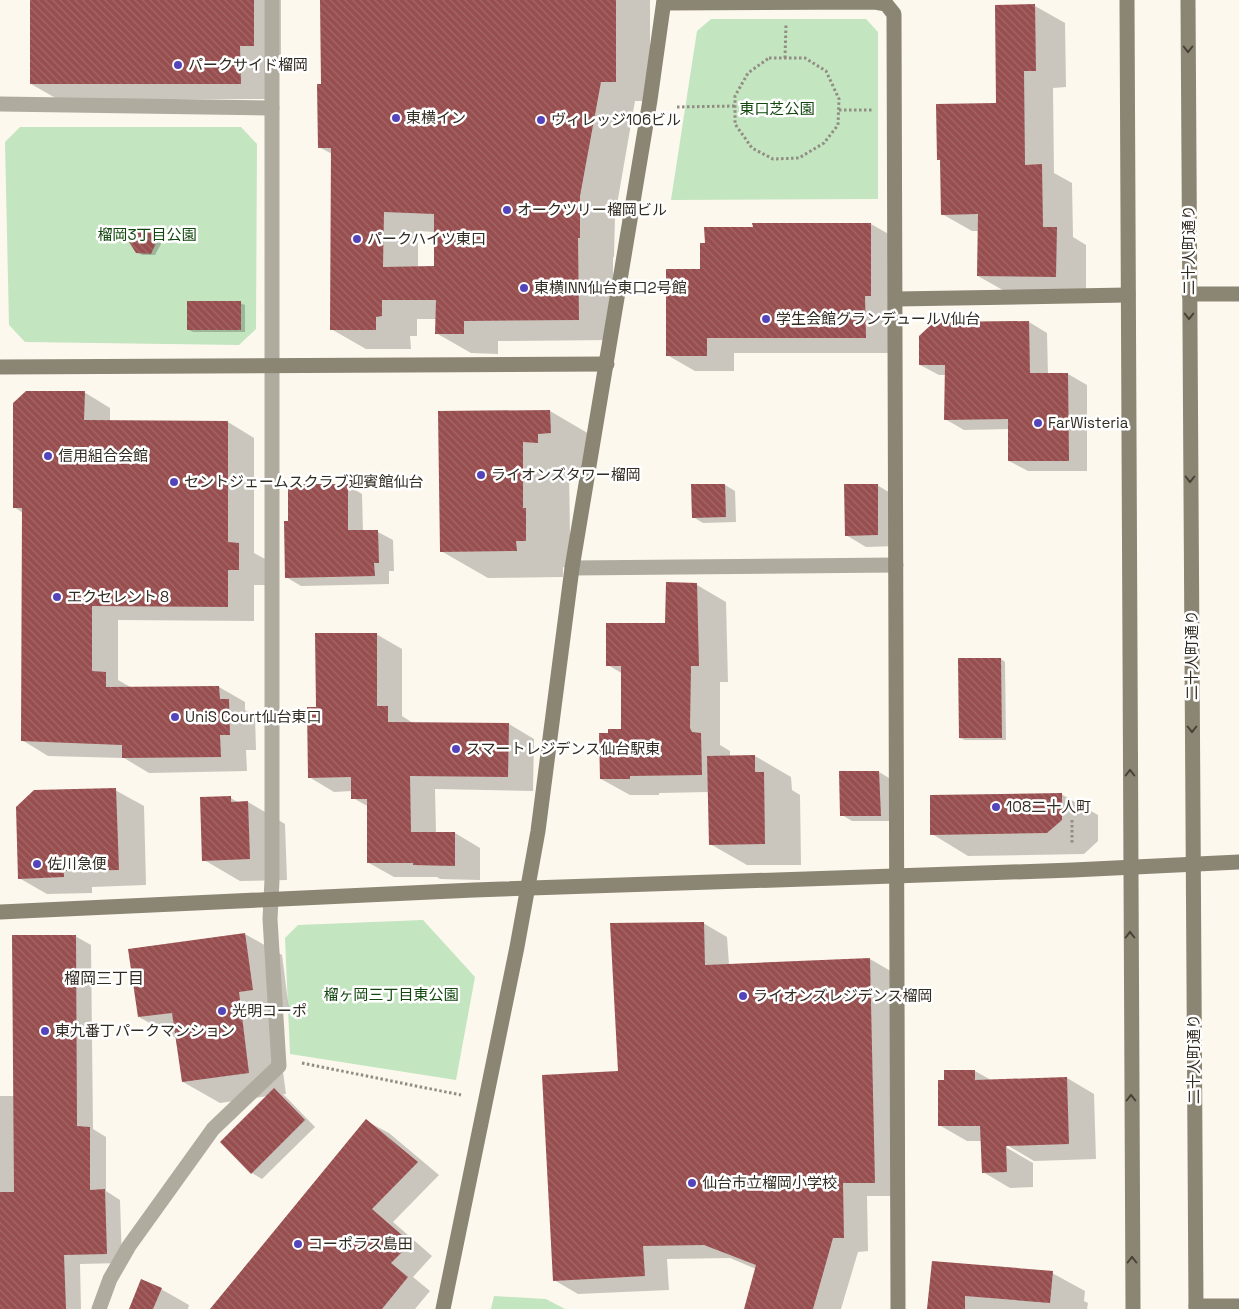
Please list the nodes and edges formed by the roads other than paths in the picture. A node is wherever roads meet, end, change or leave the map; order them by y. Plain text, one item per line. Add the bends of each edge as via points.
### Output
1 (272, 0) edge
2 (1127, 0) edge
3 (1188, 0) edge
4 (664, 1) edge
5 (0, 104) edge
6 (272, 108) junction
7 (1189, 294) junction
8 (1239, 294) edge
9 (1128, 295) junction
10 (896, 299) junction
11 (607, 364) junction
12 (271, 366) junction
13 (0, 367) edge
14 (896, 565) junction
15 (572, 568) junction
16 (1239, 862) edge
17 (1194, 864) junction
18 (1130, 867) junction
19 (897, 876) junction
20 (528, 888) junction
21 (270, 899) junction
22 (0, 912) edge
23 (1239, 1306) edge
24 (1196, 1308) edge
25 (99, 1309) edge
26 (443, 1309) edge
27 (898, 1309) edge
28 (1133, 1309) edge

1 - 6 street
2 - 9 street
3 -> 7 street, 二十人町通り
4 - 10 street via 875,2 886,4 894,14
4 - 11 street
5 - 6 street
6 - 12 street
7 - 8 street
7 -> 17 street, 二十人町通り
9 - 10 street
18 -> 9 street
10 - 14 street
11 - 12 street
11 - 15 street
12 - 13 street
12 - 21 street
14 - 15 street
14 - 19 street
15 - 20 street
16 - 17 street
17 - 18 street
17 - 24 street, 二十人町通り
18 - 19 street
28 -> 18 street
19 - 20 street
19 - 27 street
20 - 21 street
20 - 26 street
21 - 22 street
21 - 25 street via 279,1066 213,1129 129,1246 110,1280
23 - 24 street

